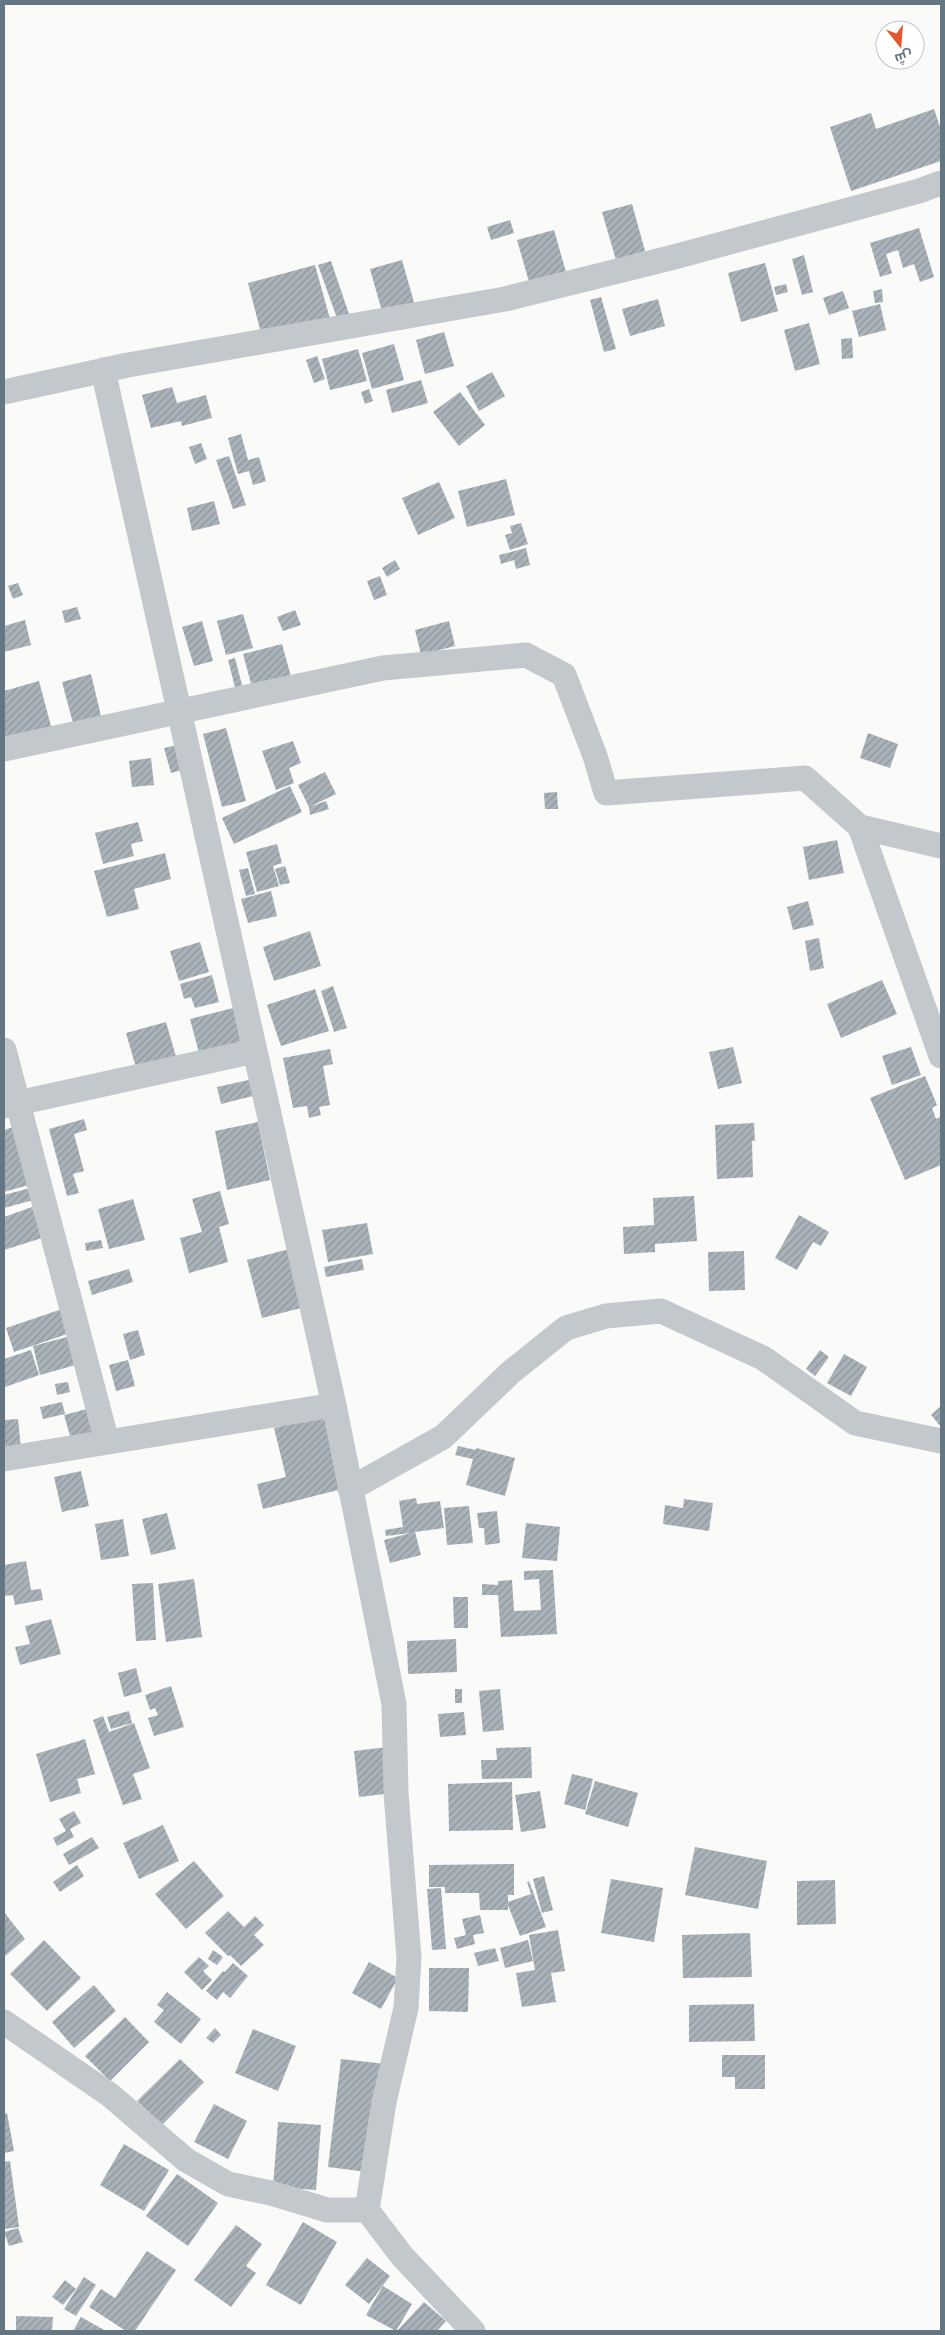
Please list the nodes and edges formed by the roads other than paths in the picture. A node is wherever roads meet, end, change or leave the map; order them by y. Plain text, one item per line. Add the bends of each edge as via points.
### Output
1 (941, 183) edge
2 (103, 370) junction
3 (4, 392) edge
4 (179, 712) junction
5 (4, 749) edge
6 (860, 827) junction
7 (941, 846) edge
8 (4, 1050) edge
9 (255, 1051) junction
10 (941, 1056) edge
11 (11, 1104) edge
12 (334, 1405) junction
13 (941, 1441) edge
14 (107, 1442) junction
15 (4, 1458) edge
16 (350, 1488) junction
17 (4, 2022) edge
18 (367, 2210) junction
19 (473, 2331) edge

1 - 2 street via 674,257 505,299
2 - 3 street
2 - 4 street
4 - 5 street
4 - 6 street via 383,668 526,655 564,675 606,793 805,778
4 - 9 street
6 - 7 street
6 - 10 street
8 - 11 street
9 - 11 street
9 - 12 street
11 - 14 street
12 - 14 street
12 - 16 street
13 - 16 street via 855,1423 763,1358 661,1311 643,1312 606,1316 566,1328 511,1372 443,1437
14 - 15 street
16 - 18 street via 394,1704 396,1794 409,1958 406,2008 384,2102
17 - 18 street via 110,2096 186,2160 228,2184 327,2210
18 - 19 street via 402,2256

